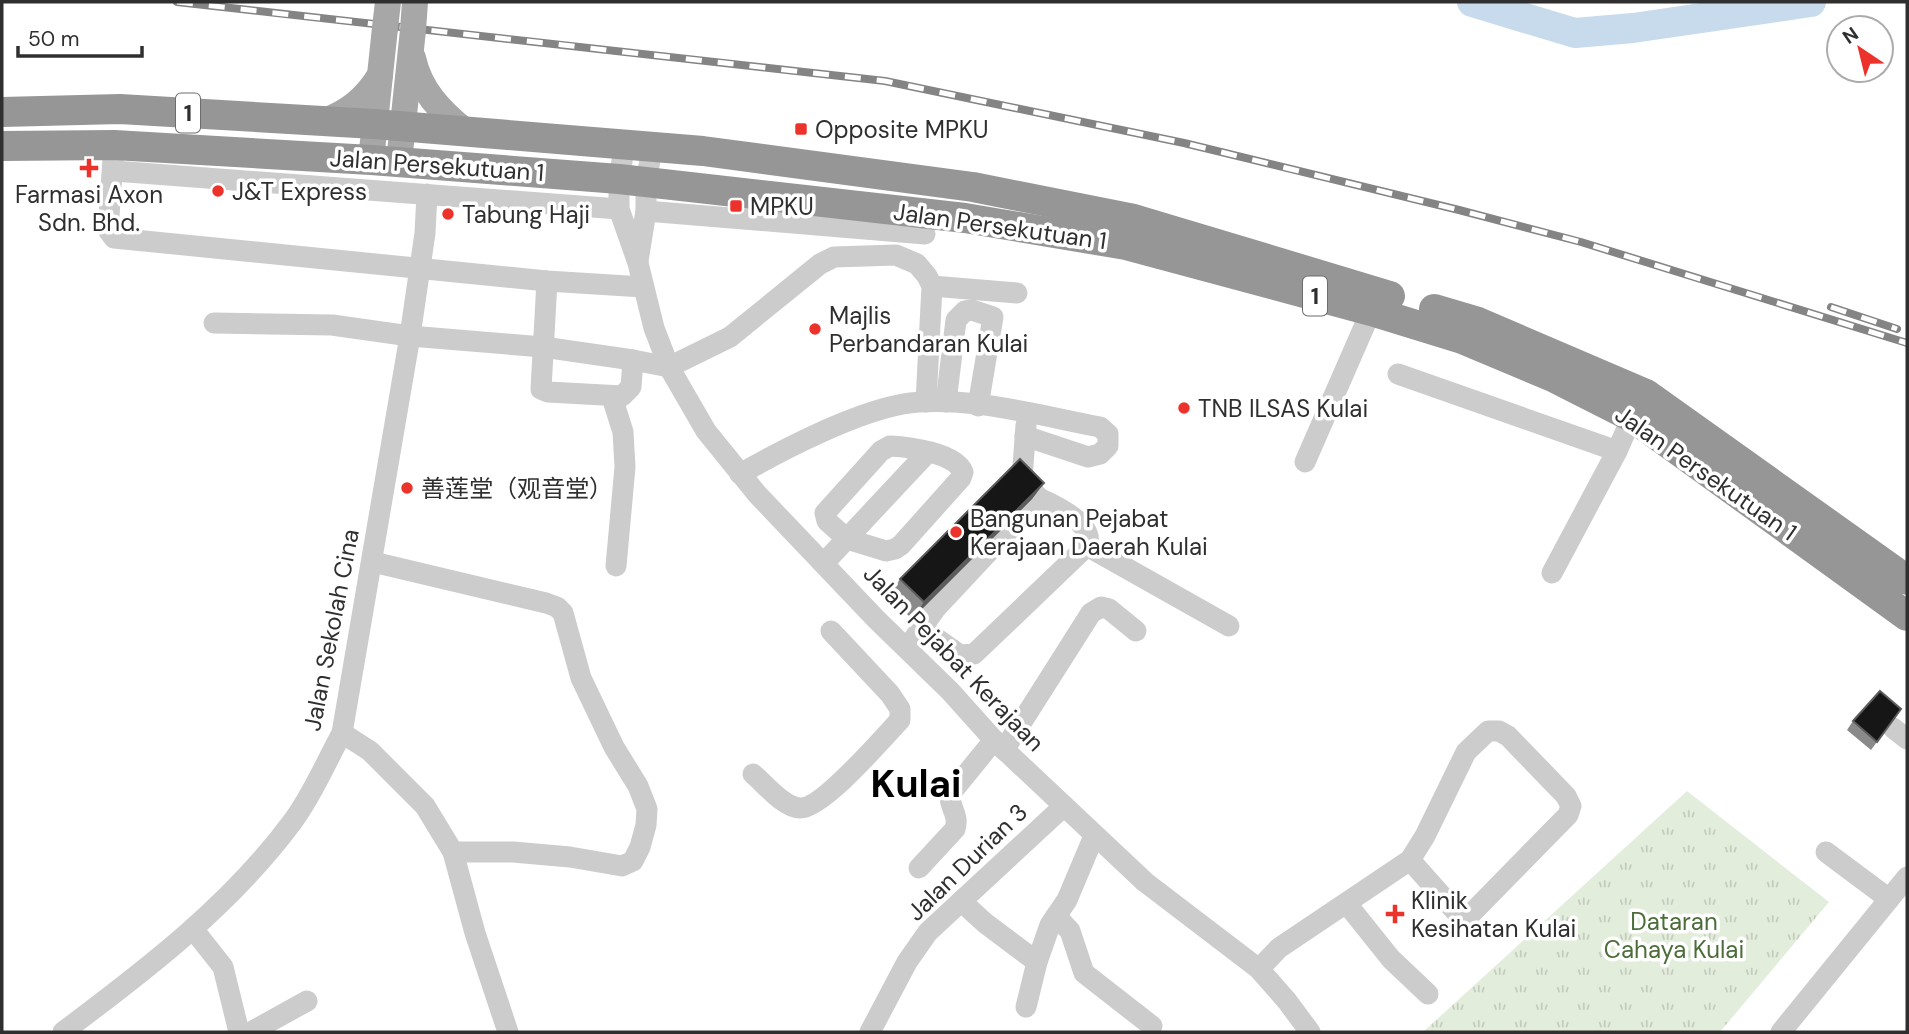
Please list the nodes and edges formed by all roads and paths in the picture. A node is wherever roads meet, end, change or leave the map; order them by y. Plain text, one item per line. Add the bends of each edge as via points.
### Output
1 (388, 2) edge
2 (415, 2) edge
3 (412, 40) junction
4 (380, 75) junction
5 (2, 112) edge
6 (324, 121) junction
7 (388, 125) junction
8 (466, 131) junction
9 (639, 144) junction
10 (2, 146) edge
11 (114, 158) junction
12 (385, 161) junction
13 (637, 190) junction
14 (427, 194) junction
15 (619, 209) junction
16 (835, 227) junction
17 (925, 234) dead end
18 (834, 257) junction
19 (638, 263) junction
20 (421, 266) junction
21 (547, 281) junction
22 (932, 286) junction
23 (643, 287) junction
24 (1017, 293) dead end
25 (1371, 311) junction
26 (214, 323) dead end
27 (410, 336) junction
28 (543, 347) junction
29 (633, 360) junction
30 (669, 367) junction
31 (1398, 374) dead end
32 (612, 397) junction
33 (936, 402) junction
34 (978, 406) junction
35 (1027, 414) junction
36 (1632, 417) junction
37 (1026, 436) junction
38 (1617, 451) junction
39 (928, 452) junction
40 (1305, 462) dead end
41 (740, 474) junction
42 (1039, 498) junction
43 (847, 539) junction
44 (1087, 546) junction
45 (373, 562) junction
46 (824, 562) junction
47 (616, 566) dead end
48 (1552, 573) dead end
49 (1905, 576) edge
50 (1907, 616) edge
51 (1228, 625) dead end
52 (922, 628) junction
53 (831, 631) dead end
54 (1136, 631) dead end
55 (907, 648) junction
56 (342, 733) junction
57 (999, 745) junction
58 (753, 774) dead end
59 (1064, 806) junction
60 (1094, 836) junction
61 (453, 852) junction
62 (1826, 852) dead end
63 (1410, 860) junction
64 (919, 868) dead end
65 (1907, 877) edge
66 (1889, 899) junction
67 (961, 901) junction
68 (1347, 904) junction
69 (1056, 916) junction
70 (193, 929) junction
71 (1037, 962) junction
72 (1259, 969) junction
73 (1428, 994) dead end
74 (307, 1001) dead end
75 (1026, 1007) dead end
76 (1152, 1026) dead end
77 (63, 1032) edge
78 (239, 1032) edge
79 (251, 1032) edge
80 (508, 1032) edge
81 (870, 1032) edge
82 (1310, 1032) edge
83 (1781, 1032) edge

1 - 4 main road, bridge
2 - 3 main road, bridge
3 - 7 main road
3 - 8 main road via 420,81 446,115
4 - 6 main road via 351,109
4 - 7 main road
5 - 6 highway, Jalan Persekutuan 1 / 1 via 120,108
6 - 7 highway, Jalan Persekutuan 1 / 1
7 - 8 highway, Jalan Persekutuan 1 / 1
7 - 12 main road
8 - 9 highway, Jalan Persekutuan 1 / 1
9 - 13 street
9 - 49 highway, Jalan Persekutuan 1 / 1 via 973,187 1134,219 1478,322 1646,394
10 - 11 highway, Jalan Persekutuan 1 / 1
11 - 12 highway, Jalan Persekutuan 1 / 1
11 - 14 street
11 - 20 street via 108,230 114,238
12 - 13 highway, Jalan Persekutuan 1 / 1
13 - 15 street, Jalan Pejabat Kerajaan
13 - 16 street
13 - 19 street, Jalan Pejabat Kerajaan
13 - 25 highway, Jalan Persekutuan 1 / 1 via 965,218 1126,245
14 - 15 street
14 - 20 street, Jalan Sekolah Cina
15 - 19 street, Jalan Pejabat Kerajaan
16 - 17 street
16 - 18 street
18 - 22 street via 896,255 917,264
18 - 30 street via 730,337
19 - 23 street, Jalan Pejabat Kerajaan
20 - 21 street
20 - 27 street, Jalan Sekolah Cina
21 - 23 street
21 - 28 street
22 - 24 street
22 - 33 street
23 - 30 street, Jalan Pejabat Kerajaan
25 - 36 highway, Jalan Persekutuan 1 / 1 via 1462,339
25 - 40 street
26 - 27 street via 332,325
27 - 28 street
27 - 45 street, Jalan Sekolah Cina
28 - 29 street
28 - 32 street via 541,388
29 - 30 street
29 - 32 street via 631,387 622,396
30 - 41 street, Jalan Pejabat Kerajaan via 706,431
31 - 38 street
32 - 47 street via 625,467
33 - 34 street
33 - 34 street via 956,320 972,310 993,317
33 - 41 street via 902,405 838,426
34 - 35 street
35 - 37 street
35 - 37 street via 1100,427 1108,434 1108,446 1088,457
36 - 38 street
36 - 50 highway, Jalan Persekutuan 1 / 1
37 - 42 street via 1022,478
38 - 48 street
39 - 43 street
39 - 43 street via 890,446 881,451 825,513 827,521
39 - 43 street via 953,459 963,472 901,545 886,551
41 - 46 street, Jalan Pejabat Kerajaan
42 - 44 street via 1067,512 1088,533
42 - 52 street
43 - 46 street
44 - 51 street
44 - 52 street via 974,654 960,655
45 - 56 street, Jalan Sekolah Cina
45 - 61 street via 557,607 565,618 581,678 647,810 640,847 633,861 622,866 513,852
46 - 55 street, Jalan Pejabat Kerajaan
52 - 55 street
53 - 58 street via 890,694 900,709 900,720 814,804 801,808 788,804
54 - 57 street via 1109,609 1101,607 1091,613
55 - 57 street, Jalan Pejabat Kerajaan
56 - 61 street via 370,751 425,806
56 - 70 street, Jalan Sekolah Cina via 295,820 255,868
57 - 59 street, Jalan Pejabat Kerajaan
57 - 64 street via 951,793 955,829
59 - 60 street, Jalan Pejabat Kerajaan
59 - 67 street, Jalan Durian 3
60 - 69 street
60 - 72 street, Jalan Pejabat Kerajaan via 1145,882
61 - 80 street
62 - 66 street
63 - 63 street via 1457,913 1467,918 1568,815 1571,806 1508,736 1488,732 1466,752
63 - 68 street
65 - 66 street
66 - 83 street
67 - 71 street
67 - 81 street, Jalan Durian 3 via 928,932
68 - 72 street via 1279,948
68 - 73 street via 1391,959
69 - 71 street
69 - 76 street via 1070,931 1084,973
70 - 77 street, Jalan Sekolah Cina
70 - 78 street via 223,967
71 - 75 street
72 - 82 street, Jalan Pejabat Kerajaan
74 - 79 street

